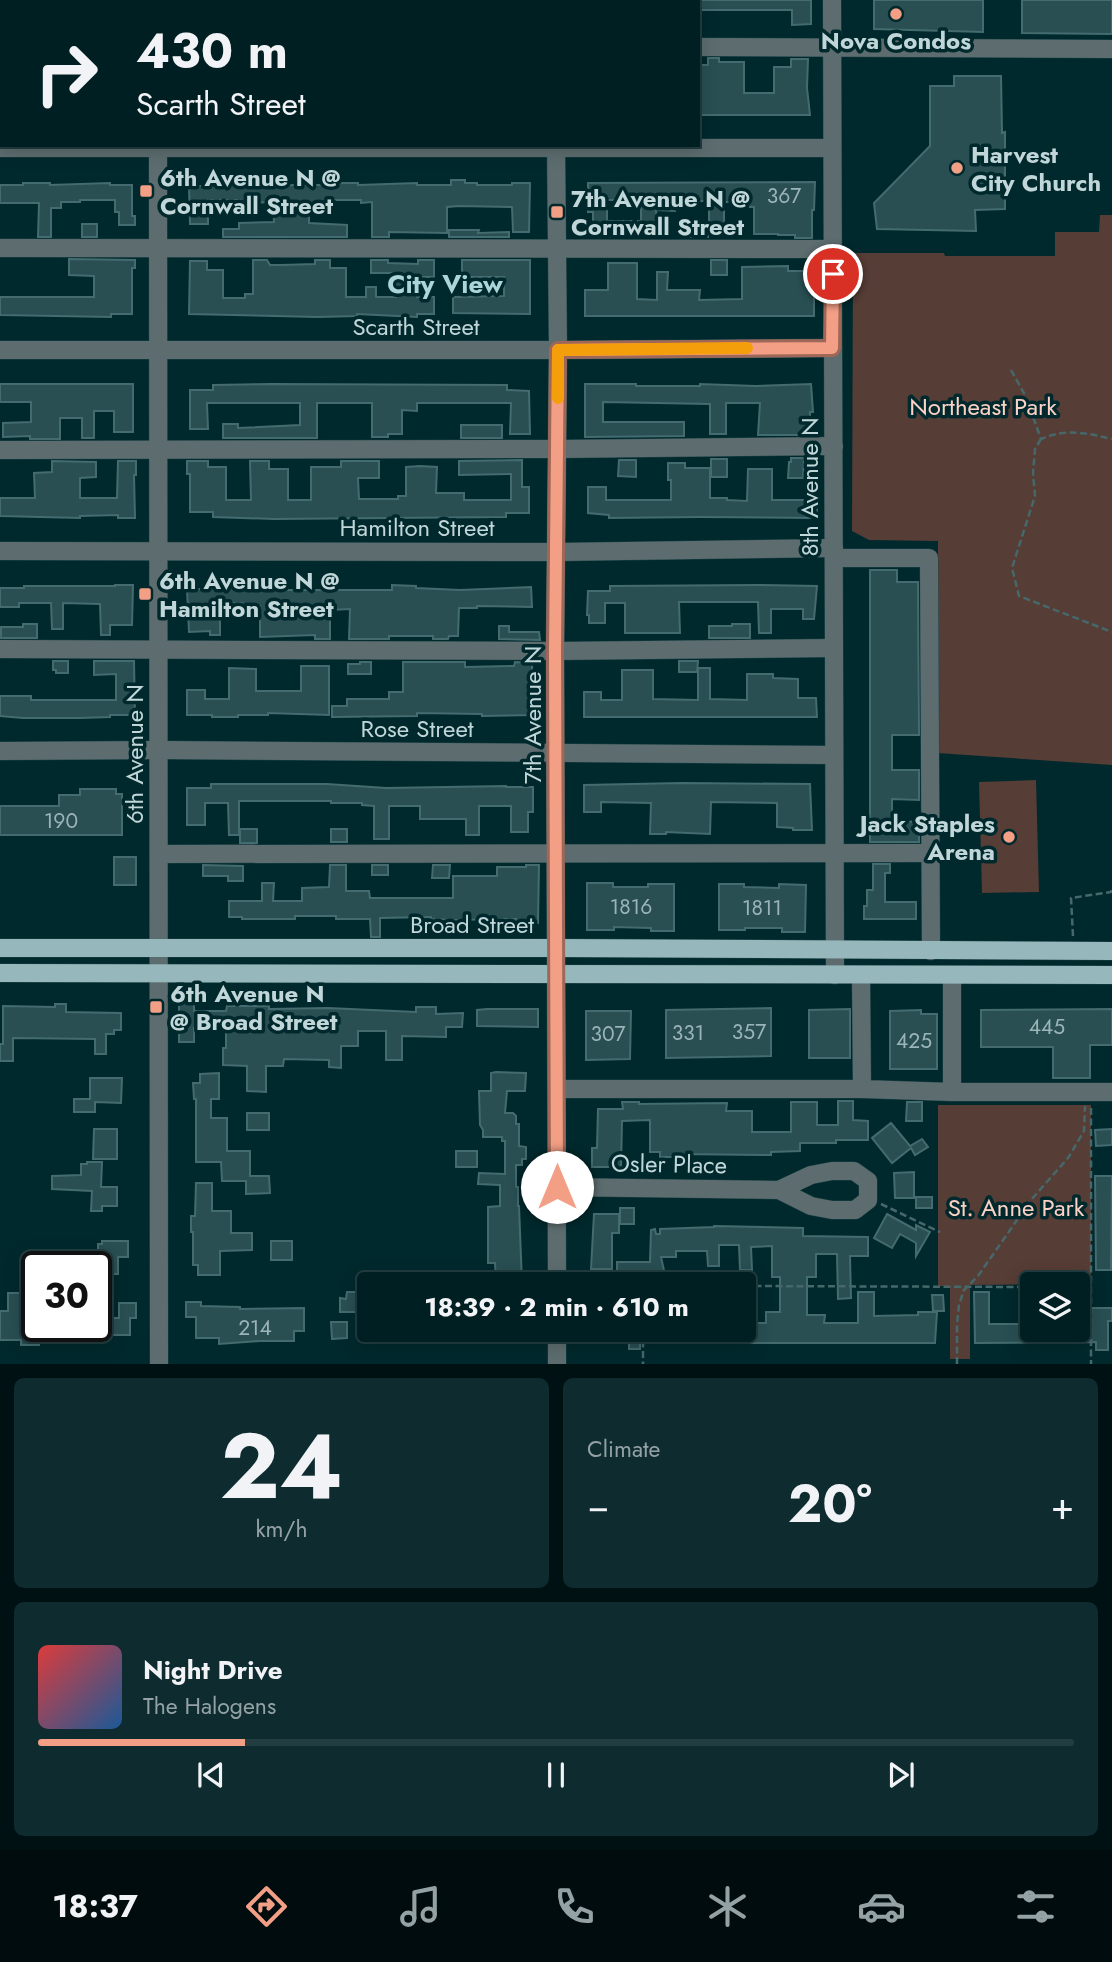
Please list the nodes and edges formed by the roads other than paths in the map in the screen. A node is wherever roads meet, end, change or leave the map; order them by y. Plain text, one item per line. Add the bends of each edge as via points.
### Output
1 (832, 0) edge
2 (700, 47) edge
3 (832, 47) junction
4 (1112, 49) edge
5 (159, 147) edge
6 (556, 147) edge
7 (694, 147) edge
8 (0, 148) edge
9 (832, 148) junction
10 (159, 247) junction
11 (0, 248) edge
12 (557, 248) junction
13 (833, 249) junction
14 (832, 348) junction
15 (0, 350) edge
16 (558, 350) junction
17 (159, 351) junction
18 (834, 446) junction
19 (558, 449) junction
20 (0, 450) edge
21 (159, 451) junction
22 (0, 551) edge
23 (159, 552) junction
24 (557, 552) junction
25 (834, 553) junction
26 (159, 648) junction
27 (834, 648) junction
28 (0, 649) edge
29 (555, 651) junction
30 (159, 750) junction
31 (0, 751) edge
32 (556, 753) junction
33 (834, 755) junction
34 (557, 853) junction
35 (834, 853) junction
36 (931, 853) junction
37 (159, 854) junction
38 (0, 948) edge
39 (159, 948) junction
40 (557, 948) junction
41 (835, 950) junction
42 (931, 951) junction
43 (1112, 951) edge
44 (0, 973) edge
45 (159, 974) junction
46 (557, 974) junction
47 (835, 975) junction
48 (861, 975) junction
49 (952, 975) junction
50 (1112, 975) edge
51 (557, 1089) junction
52 (862, 1089) junction
53 (951, 1092) junction
54 (1112, 1092) edge
55 (557, 1187) junction
56 (779, 1190) junction
57 (557, 1272) edge
58 (557, 1342) edge
59 (159, 1363) edge
60 (557, 1363) edge

1 - 3 street, 8th Avenue N
2 - 3 street
3 - 4 street
3 - 9 street, 8th Avenue N
5 - 8 street
5 - 10 street, 6th Avenue N
6 - 12 street, 7th Avenue N
7 - 9 street
9 - 13 street, 8th Avenue N
10 - 11 street
10 - 12 street
10 - 17 street, 6th Avenue N
12 - 13 street
12 - 16 street, 7th Avenue N
13 - 14 street, 8th Avenue N
14 - 16 street, Scarth Street
14 - 18 street, 8th Avenue N
15 - 17 street, Scarth Street
16 - 17 street, Scarth Street
16 - 19 street, 7th Avenue N
17 - 21 street, 6th Avenue N
18 - 19 street
18 - 25 street, 8th Avenue N
19 - 21 street
19 - 24 street, 7th Avenue N
20 - 21 street
21 - 23 street, 6th Avenue N
22 - 23 street, Hamilton Street
23 - 24 street, Hamilton Street
23 - 26 street, 6th Avenue N
24 - 25 street, Hamilton Street
24 - 29 street, 7th Avenue N
25 - 27 street, 8th Avenue N
25 - 36 street, Hamilton Street via 929,558
26 - 28 street
26 - 29 street
26 - 30 street, 6th Avenue N
27 - 29 street
27 - 33 street, 8th Avenue N
29 - 32 street, 7th Avenue N
30 - 31 street, Rose Street
30 - 32 street, Rose Street
30 - 37 street, 6th Avenue N
32 - 33 street, Rose Street
32 - 34 street, 7th Avenue N
33 - 35 street, 8th Avenue N
34 - 35 street
34 - 37 street
34 - 40 street, 7th Avenue N
35 - 36 street
35 - 41 street, 8th Avenue N
36 - 42 street
37 - 39 street, 6th Avenue N
38 - 39 main road, Broad Street
39 - 40 main road, Broad Street
39 - 45 street, 6th Avenue N
40 - 41 main road, Broad Street
40 - 46 street, 7th Avenue N
41 - 42 main road, Broad Street
41 - 47 street, 8th Avenue N
42 - 43 main road, Broad Street
44 - 45 main road, Broad Street
45 - 46 main road, Broad Street
45 - 59 street, 6th Avenue N
46 - 47 main road, Broad Street
46 - 51 street, 7th Avenue N
47 - 48 main road, Broad Street
48 - 49 main road, Broad Street
48 - 52 street
49 - 50 main road, Broad Street
49 - 53 street
51 - 52 street
51 - 55 street, 7th Avenue N
52 - 53 street
53 - 54 street
55 - 56 street, Osler Place
55 - 57 street, 7th Avenue N
56 - 56 street, Osler Place via 811,1206 832,1210 855,1210 869,1200 868,1181 854,1171 810,1175
58 - 60 street

